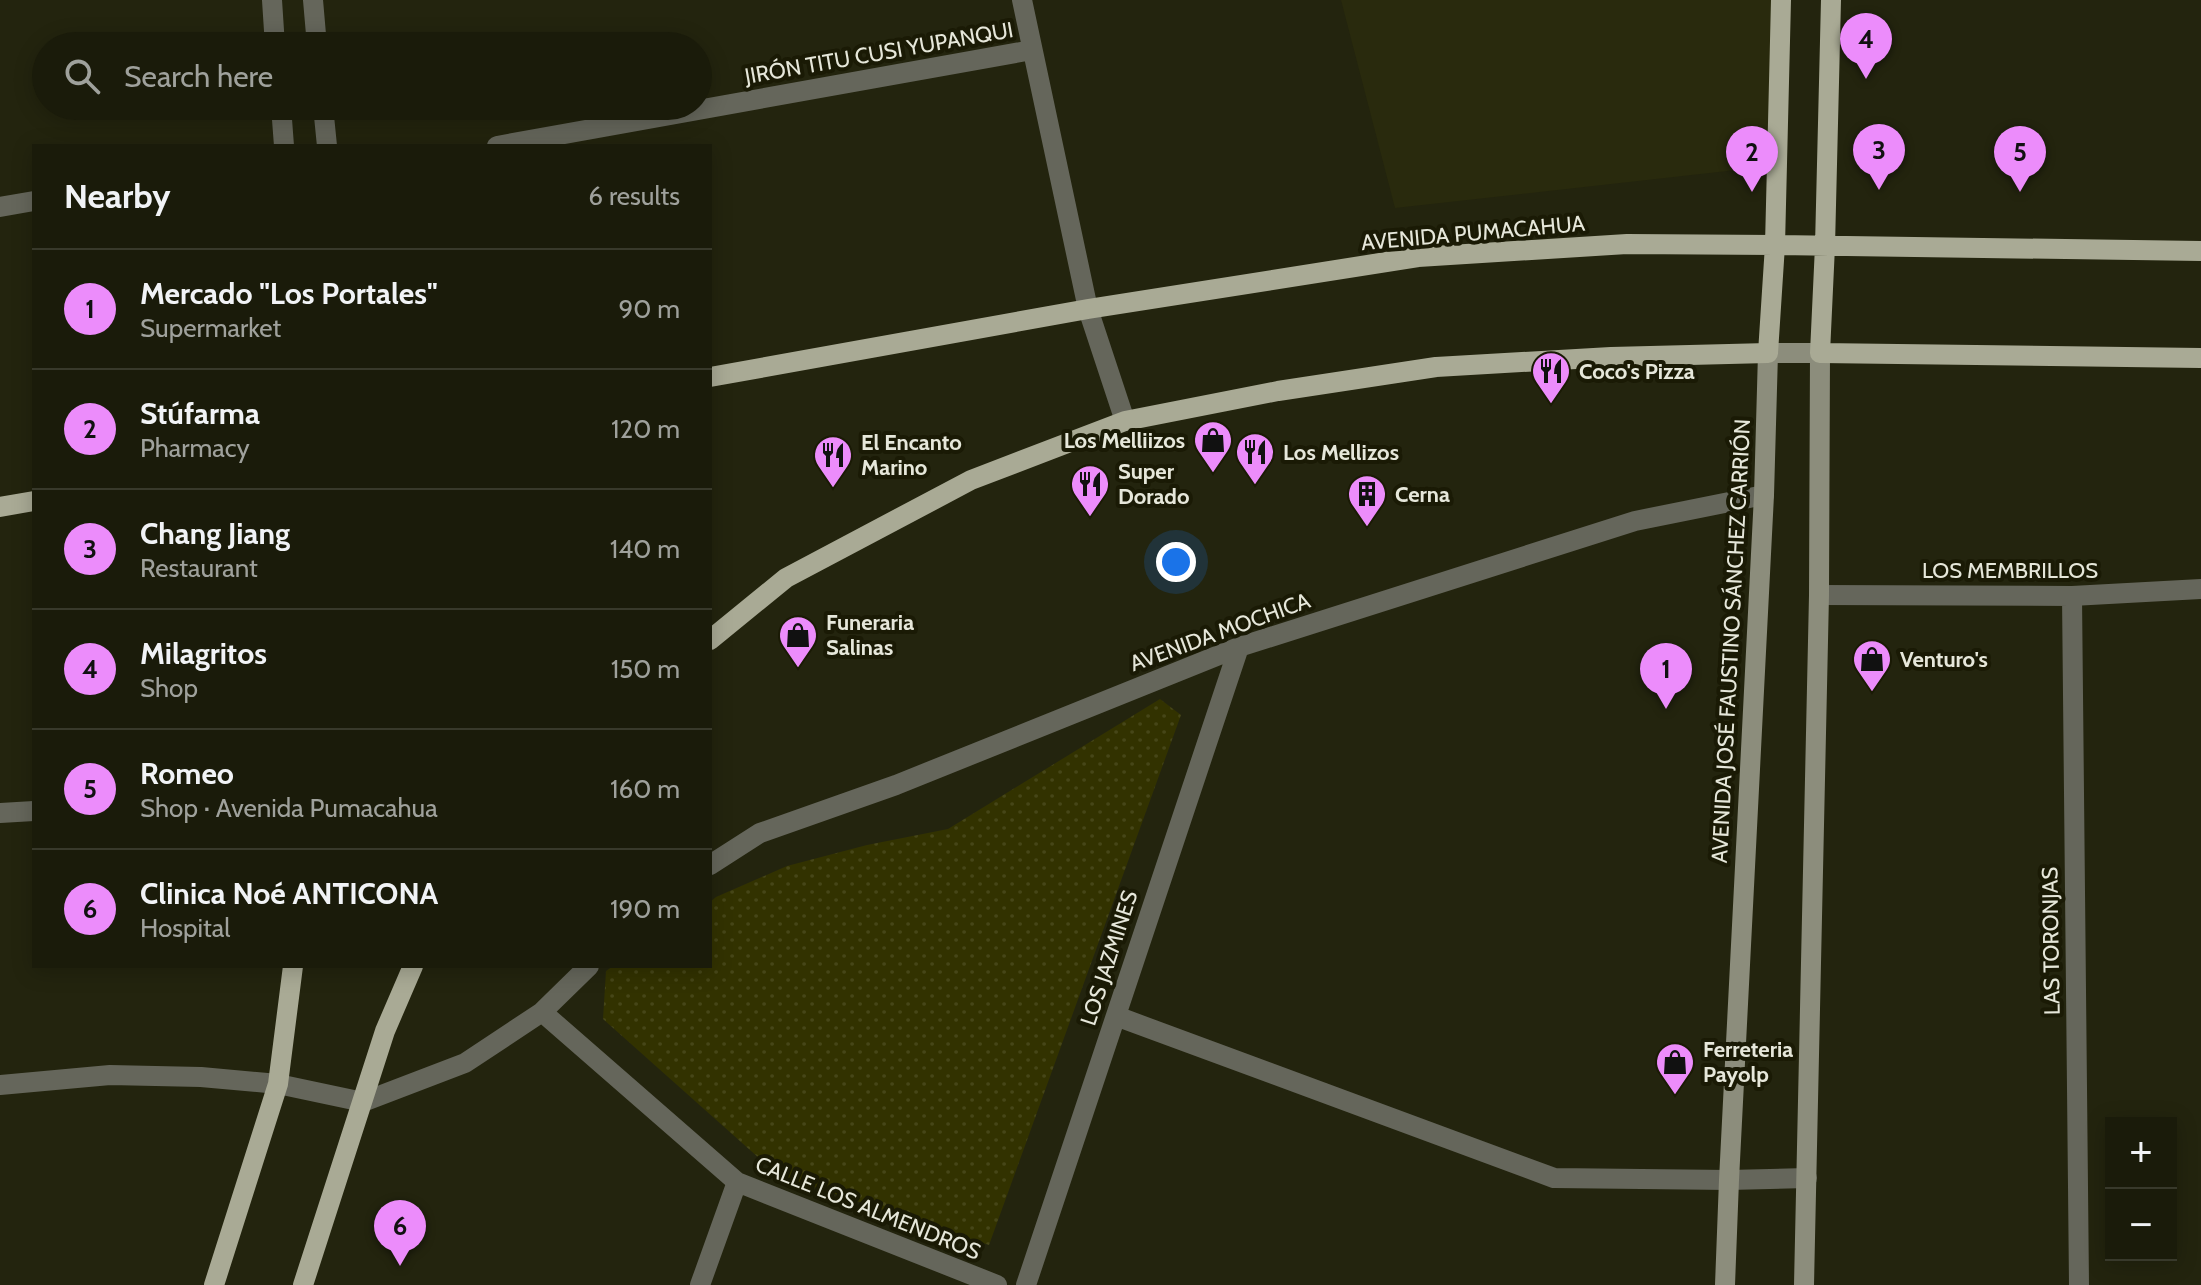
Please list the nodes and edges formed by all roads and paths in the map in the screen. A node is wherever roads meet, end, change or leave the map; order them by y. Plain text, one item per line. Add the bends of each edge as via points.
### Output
1 (272, 0) edge
2 (313, 0) edge
3 (1022, 0) edge
4 (1781, 0) edge
5 (1831, 0) edge
6 (274, 32) edge
7 (316, 32) edge
8 (1032, 50) junction
9 (712, 107) edge
10 (282, 120) edge
11 (324, 120) edge
12 (642, 120) edge
13 (284, 144) edge
14 (327, 144) edge
15 (508, 144) edge
16 (32, 201) edge
17 (0, 207) edge
18 (1775, 245) junction
19 (1825, 246) junction
20 (2201, 251) edge
21 (1088, 309) junction
22 (1768, 353) junction
23 (1820, 353) junction
24 (2201, 358) edge
25 (712, 377) edge
26 (1125, 421) junction
27 (1764, 495) junction
28 (32, 501) edge
29 (0, 507) edge
30 (2201, 589) edge
31 (1819, 595) junction
32 (2072, 596) junction
33 (712, 638) edge
34 (1239, 647) junction
35 (32, 811) edge
36 (0, 813) edge
37 (712, 864) edge
38 (293, 968) edge
39 (412, 968) edge
40 (587, 968) edge
41 (542, 1012) junction
42 (1116, 1016) junction
43 (278, 1084) junction
44 (0, 1085) edge
45 (363, 1102) junction
46 (1807, 1178) junction
47 (1729, 1180) junction
48 (737, 1182) junction
49 (214, 1285) edge
50 (303, 1285) edge
51 (700, 1285) edge
52 (997, 1285) edge
53 (1026, 1285) edge
54 (1725, 1285) edge
55 (1804, 1285) edge
56 (2079, 1285) edge

1 - 6 street
2 - 7 street
3 - 8 street
4 - 18 main road, AVENIDA JOSÉ FAUSTINO SÁNCHEZ CARRIÓN
5 - 19 main road
8 - 9 street, JIRÓN TITU CUSI YUPANQUI
8 - 21 street
10 - 13 street
11 - 14 street
12 - 15 street, JIRÓN TITU CUSI YUPANQUI
16 - 17 street
18 - 19 main road, AVENIDA PUMACAHUA
18 - 21 main road, AVENIDA PUMACAHUA via 1627,244 1418,257
18 - 22 main road, AVENIDA JOSÉ FAUSTINO SÁNCHEZ CARRIÓN
19 - 20 main road, AVENIDA PUMACAHUA
19 - 23 main road
21 - 25 main road, AVENIDA PUMACAHUA
21 - 26 street
22 - 23 main road
22 - 26 main road via 1436,367
22 - 27 main road, AVENIDA JOSÉ FAUSTINO SÁNCHEZ CARRIÓN
23 - 24 main road
23 - 31 main road
26 - 33 main road via 971,480 786,578
27 - 34 street, AVENIDA MOCHICA via 1635,521
27 - 47 main road, AVENIDA JOSÉ FAUSTINO SÁNCHEZ CARRIÓN
28 - 29 main road
30 - 32 street, LOS MEMBRILLOS
31 - 32 street, LOS MEMBRILLOS
31 - 46 main road
32 - 56 street, LAS TORONJAS
34 - 37 street, AVENIDA MOCHICA via 896,785 760,833
34 - 42 street, LOS JAZMINES
35 - 36 street
38 - 43 main road
39 - 45 main road
40 - 41 street
41 - 45 street via 465,1063
41 - 48 street, CALLE LOS ALMENDROS
42 - 47 street via 1554,1178
42 - 53 street, LOS JAZMINES
43 - 44 street via 110,1075
43 - 45 street
43 - 49 main road
45 - 50 main road
46 - 47 street
46 - 55 main road
47 - 54 main road, AVENIDA JOSÉ FAUSTINO SÁNCHEZ CARRIÓN
48 - 51 street
48 - 52 street, CALLE LOS ALMENDROS

